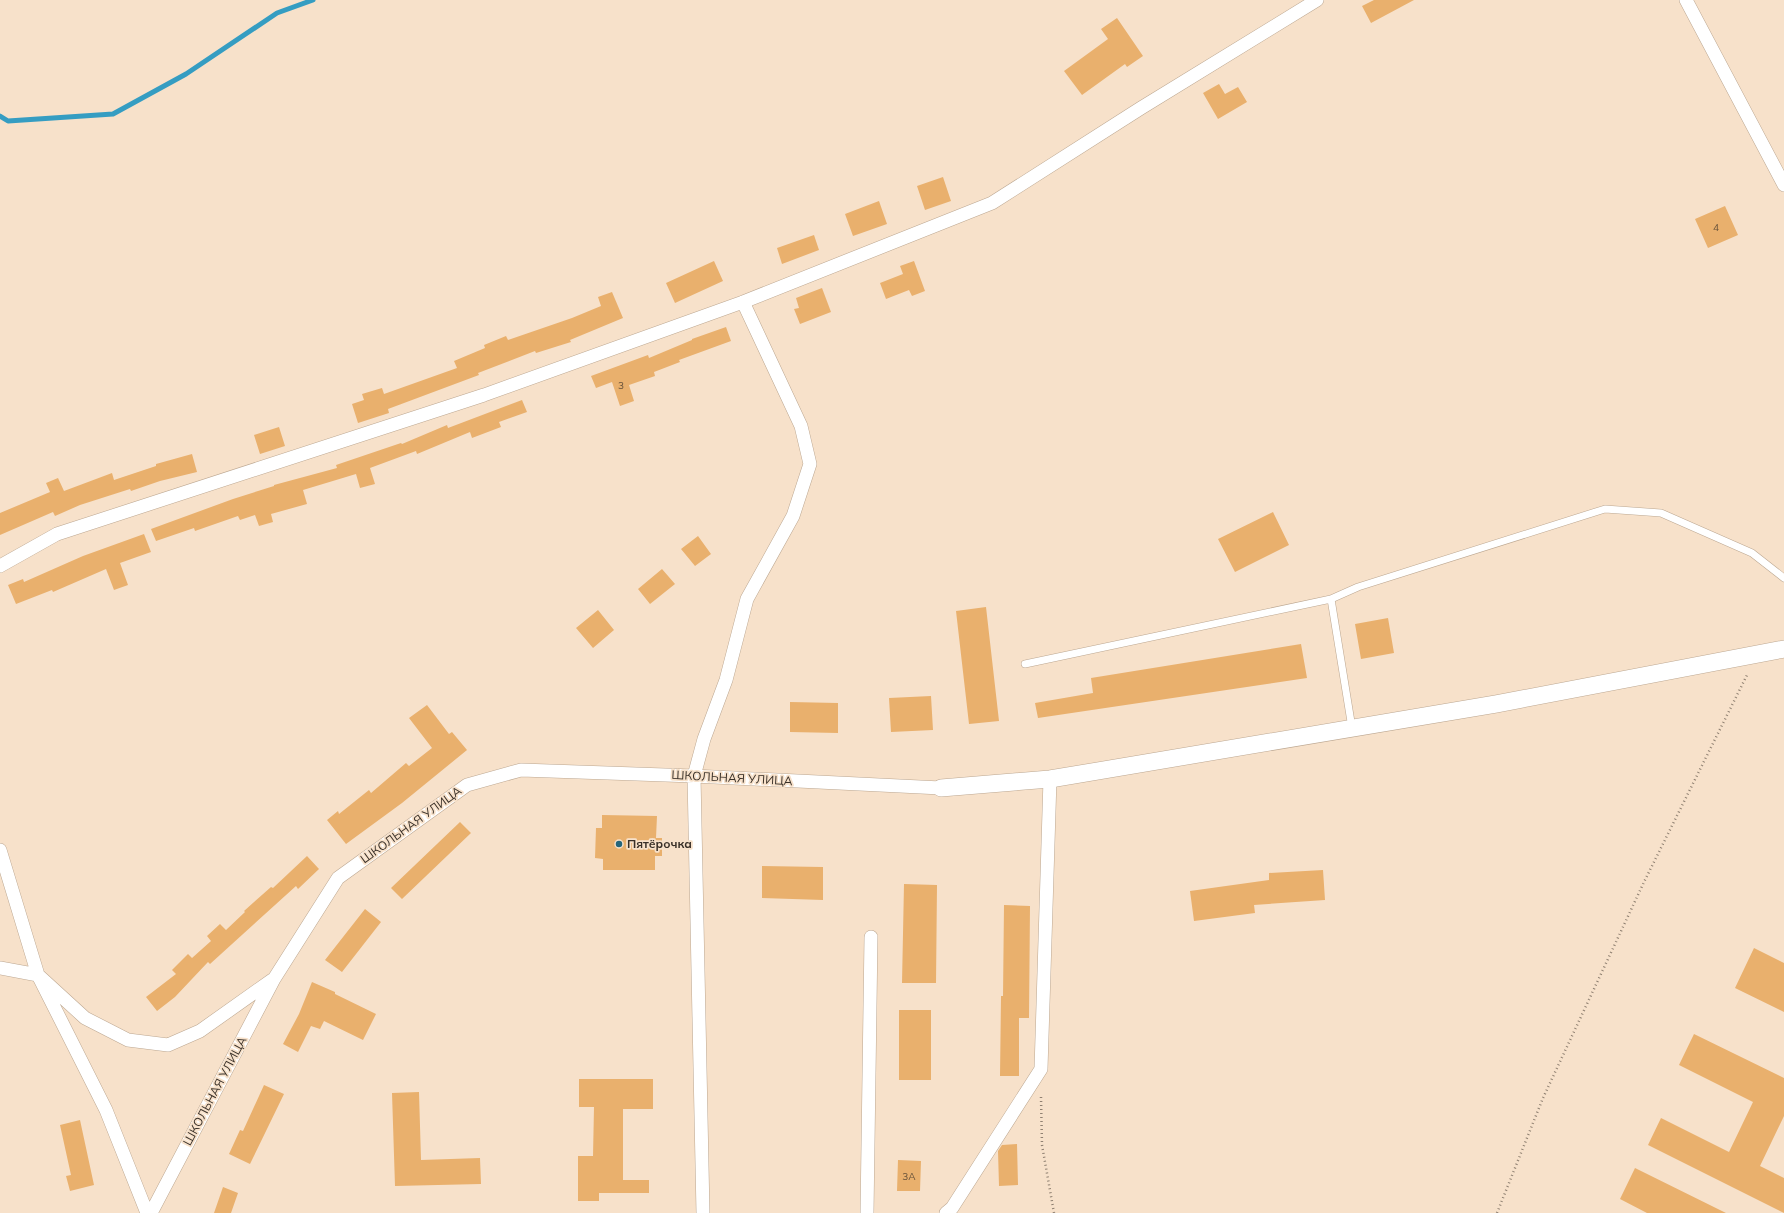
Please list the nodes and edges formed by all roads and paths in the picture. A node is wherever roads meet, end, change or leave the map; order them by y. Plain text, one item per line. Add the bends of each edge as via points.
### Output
1 (1317, 0) edge
2 (1686, 0) edge
3 (1784, 185) edge
4 (743, 302) junction
5 (0, 566) edge
6 (1784, 578) edge
7 (1331, 600) junction
8 (1784, 649) edge
9 (1757, 654) junction
10 (1025, 664) dead end
11 (1352, 728) junction
12 (694, 776) junction
13 (1050, 779) junction
14 (942, 788) joint
15 (0, 850) edge
16 (871, 937) dead end
17 (0, 968) edge
18 (38, 976) junction
19 (274, 979) junction
20 (1041, 1069) junction
21 (147, 1213) edge
22 (151, 1213) edge
23 (703, 1213) edge
24 (867, 1213) edge
25 (946, 1213) edge
26 (1054, 1213) edge
27 (1497, 1213) edge

1 - 4 street via 992,203
2 - 3 street
4 - 5 street via 484,395 57,534
4 - 12 street via 801,426 810,464 793,516 747,599 726,680 704,739
6 - 7 lane via 1752,554 1661,512 1605,510 1358,587
7 - 10 lane
7 - 11 lane
8 - 9 street
9 - 11 street via 1496,704
9 - 27 path via 1644,882 1543,1098
11 - 13 street
12 - 14 street, ШКОЛЬНАЯ УЛИЦА
12 - 19 street, ШКОЛЬНАЯ УЛИЦА via 521,770 466,786 338,878
12 - 23 street
13 - 14 street
13 - 20 street
15 - 18 street
16 - 24 street
17 - 18 street
18 - 19 street via 85,1018 128,1040 168,1045 200,1031
18 - 21 street via 106,1110
19 - 22 street, ШКОЛЬНАЯ УЛИЦА
20 - 25 street via 952,1208
20 - 26 path via 1042,1145

